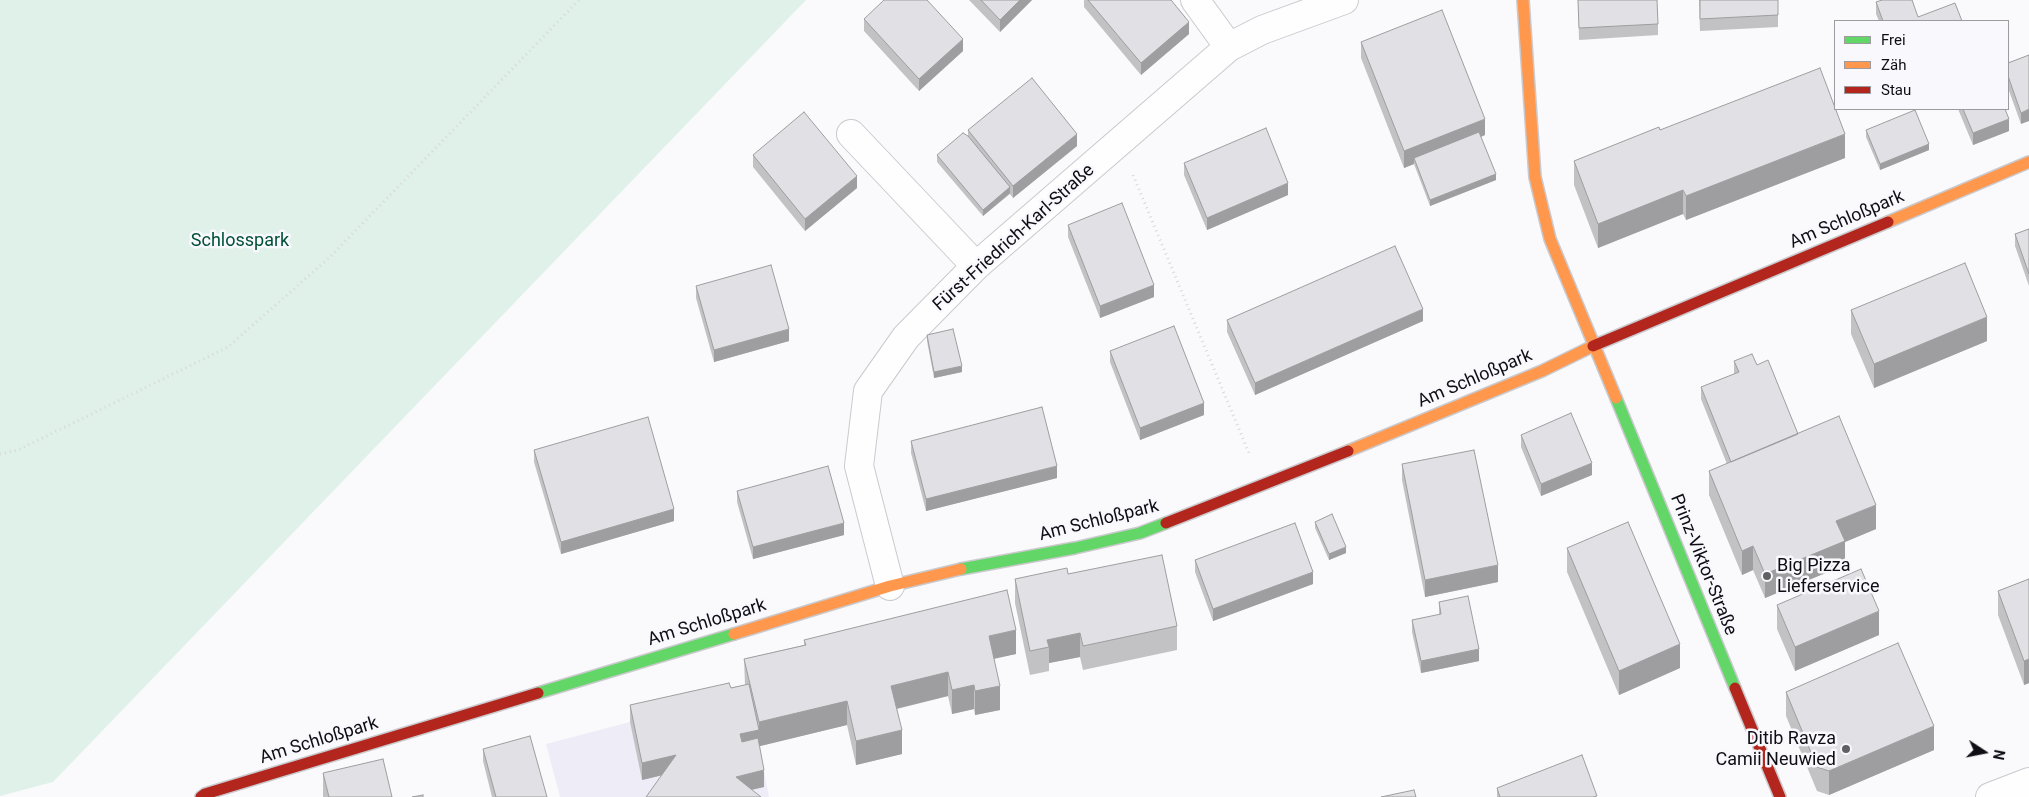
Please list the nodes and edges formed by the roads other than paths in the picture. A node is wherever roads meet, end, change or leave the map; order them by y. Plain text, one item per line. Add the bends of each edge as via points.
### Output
1 (1195, 0) edge
2 (1344, 0) edge
3 (1524, 0) edge
4 (1229, 47) junction
5 (851, 134) dead end
6 (2029, 162) edge
7 (976, 266) junction
8 (1594, 346) junction
9 (890, 586) junction
10 (2029, 782) edge
11 (200, 797) edge
12 (1780, 797) edge
13 (1990, 797) edge

1 - 4 street
2 - 4 street, Fürst-Friedrich-Karl-Straße via 1262,30
3 - 8 street, Prinz-Viktor-Straße via 1535,177 1550,239
4 - 7 street, Fürst-Friedrich-Karl-Straße
5 - 7 street
6 - 8 street, Am Schloßpark
7 - 9 street, Fürst-Friedrich-Karl-Straße via 906,337 868,391 859,466
8 - 9 street, Am Schloßpark via 1542,371 1263,486 1140,533
8 - 12 street, Prinz-Viktor-Straße
9 - 11 street, Am Schloßpark
10 - 13 street

